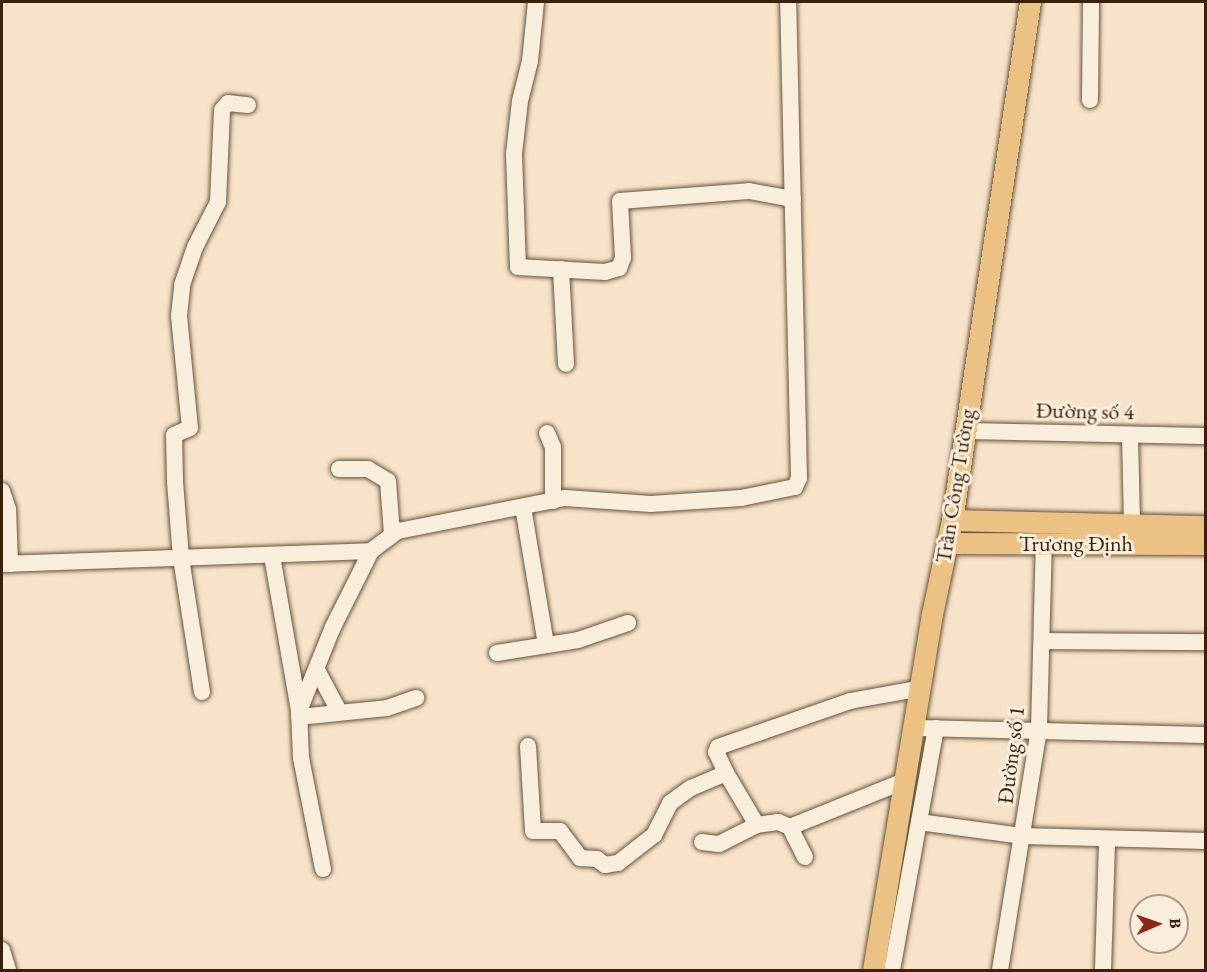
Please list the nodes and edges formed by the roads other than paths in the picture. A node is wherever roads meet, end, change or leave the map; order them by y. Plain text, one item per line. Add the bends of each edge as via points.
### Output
1 (536, 2) edge
2 (788, 2) edge
3 (1030, 2) edge
4 (1091, 2) edge
5 (1090, 100) dead end
6 (248, 105) dead end
7 (793, 199) junction
8 (561, 269) junction
9 (566, 364) dead end
10 (964, 431) junction
11 (547, 433) dead end
12 (1130, 435) junction
13 (1206, 436) edge
14 (339, 470) dead end
15 (2, 490) edge
16 (553, 501) junction
17 (523, 507) junction
18 (952, 520) junction
19 (1132, 526) junction
20 (1206, 526) edge
21 (392, 534) junction
22 (947, 543) junction
23 (1044, 543) junction
24 (1206, 544) edge
25 (371, 551) junction
26 (272, 556) junction
27 (181, 558) junction
28 (6, 564) edge
29 (628, 622) dead end
30 (1043, 641) junction
31 (1206, 642) edge
32 (546, 645) junction
33 (496, 653) dead end
34 (317, 670) junction
35 (922, 688) junction
36 (202, 692) dead end
37 (416, 698) dead end
38 (339, 711) junction
39 (299, 714) junction
40 (926, 728) junction
41 (1039, 729) junction
42 (1206, 735) edge
43 (528, 746) dead end
44 (726, 773) junction
45 (907, 780) junction
46 (919, 822) junction
47 (758, 825) junction
48 (790, 827) junction
49 (1023, 836) junction
50 (1107, 841) junction
51 (1206, 841) edge
52 (702, 842) dead end
53 (805, 856) dead end
54 (323, 869) dead end
55 (2, 951) edge
56 (8, 970) edge
57 (873, 970) edge
58 (892, 970) edge
59 (1000, 970) edge
60 (1103, 970) edge

1 - 8 street via 514,154 517,264 524,270
2 - 7 street
3 - 10 main road, Trần Công Tường
4 - 5 street
6 - 27 street via 228,103 222,110 218,202 195,247 182,285 179,316 190,428 174,435
7 - 8 street via 748,191 620,201 623,258 619,268 605,272
7 - 16 street via 799,478 795,488 741,498 651,504
8 - 9 street
10 - 12 street, Đường số 4
10 - 18 main road, Trần Công Tường
11 - 16 street via 553,447
12 - 13 street, Đường số 4
12 - 19 street
14 - 21 street via 368,469 388,481
15 - 28 street via 8,509
16 - 17 street
17 - 21 street
17 - 32 street
18 - 19 main road, Trương Định
18 - 22 main road, Trần Công Tường
19 - 20 main road, Trương Định
21 - 25 street
22 - 23 main road, Trương Định
22 - 35 main road, Trần Công Tường
23 - 24 main road, Trương Định
23 - 30 street, Đường số 1
25 - 26 street
25 - 34 street via 333,627
26 - 27 street
26 - 39 street
27 - 28 street
27 - 36 street
29 - 32 street via 578,640
30 - 31 street
30 - 41 street, Đường số 1
32 - 33 street
34 - 38 street
34 - 39 street
35 - 40 main road, Trần Công Tường
35 - 44 street via 850,701 718,747 716,752
37 - 38 street via 387,708
38 - 39 street
39 - 54 street via 301,758
40 - 41 street
40 - 45 main road, Trần Công Tường
40 - 46 street, Trần Công Tường
41 - 42 street
41 - 49 street, Đường số 1
43 - 44 street via 533,831 560,831 580,858 597,859 605,866 618,863 654,835 668,806 691,788
44 - 47 street
45 - 48 street
45 - 57 main road, Trần Công Tường
46 - 49 street
46 - 58 street, Trần Công Tường
47 - 48 street via 778,822
47 - 52 street via 718,844
48 - 53 street
49 - 50 street
49 - 59 street, Đường số 1
50 - 51 street
50 - 60 street
55 - 56 street

